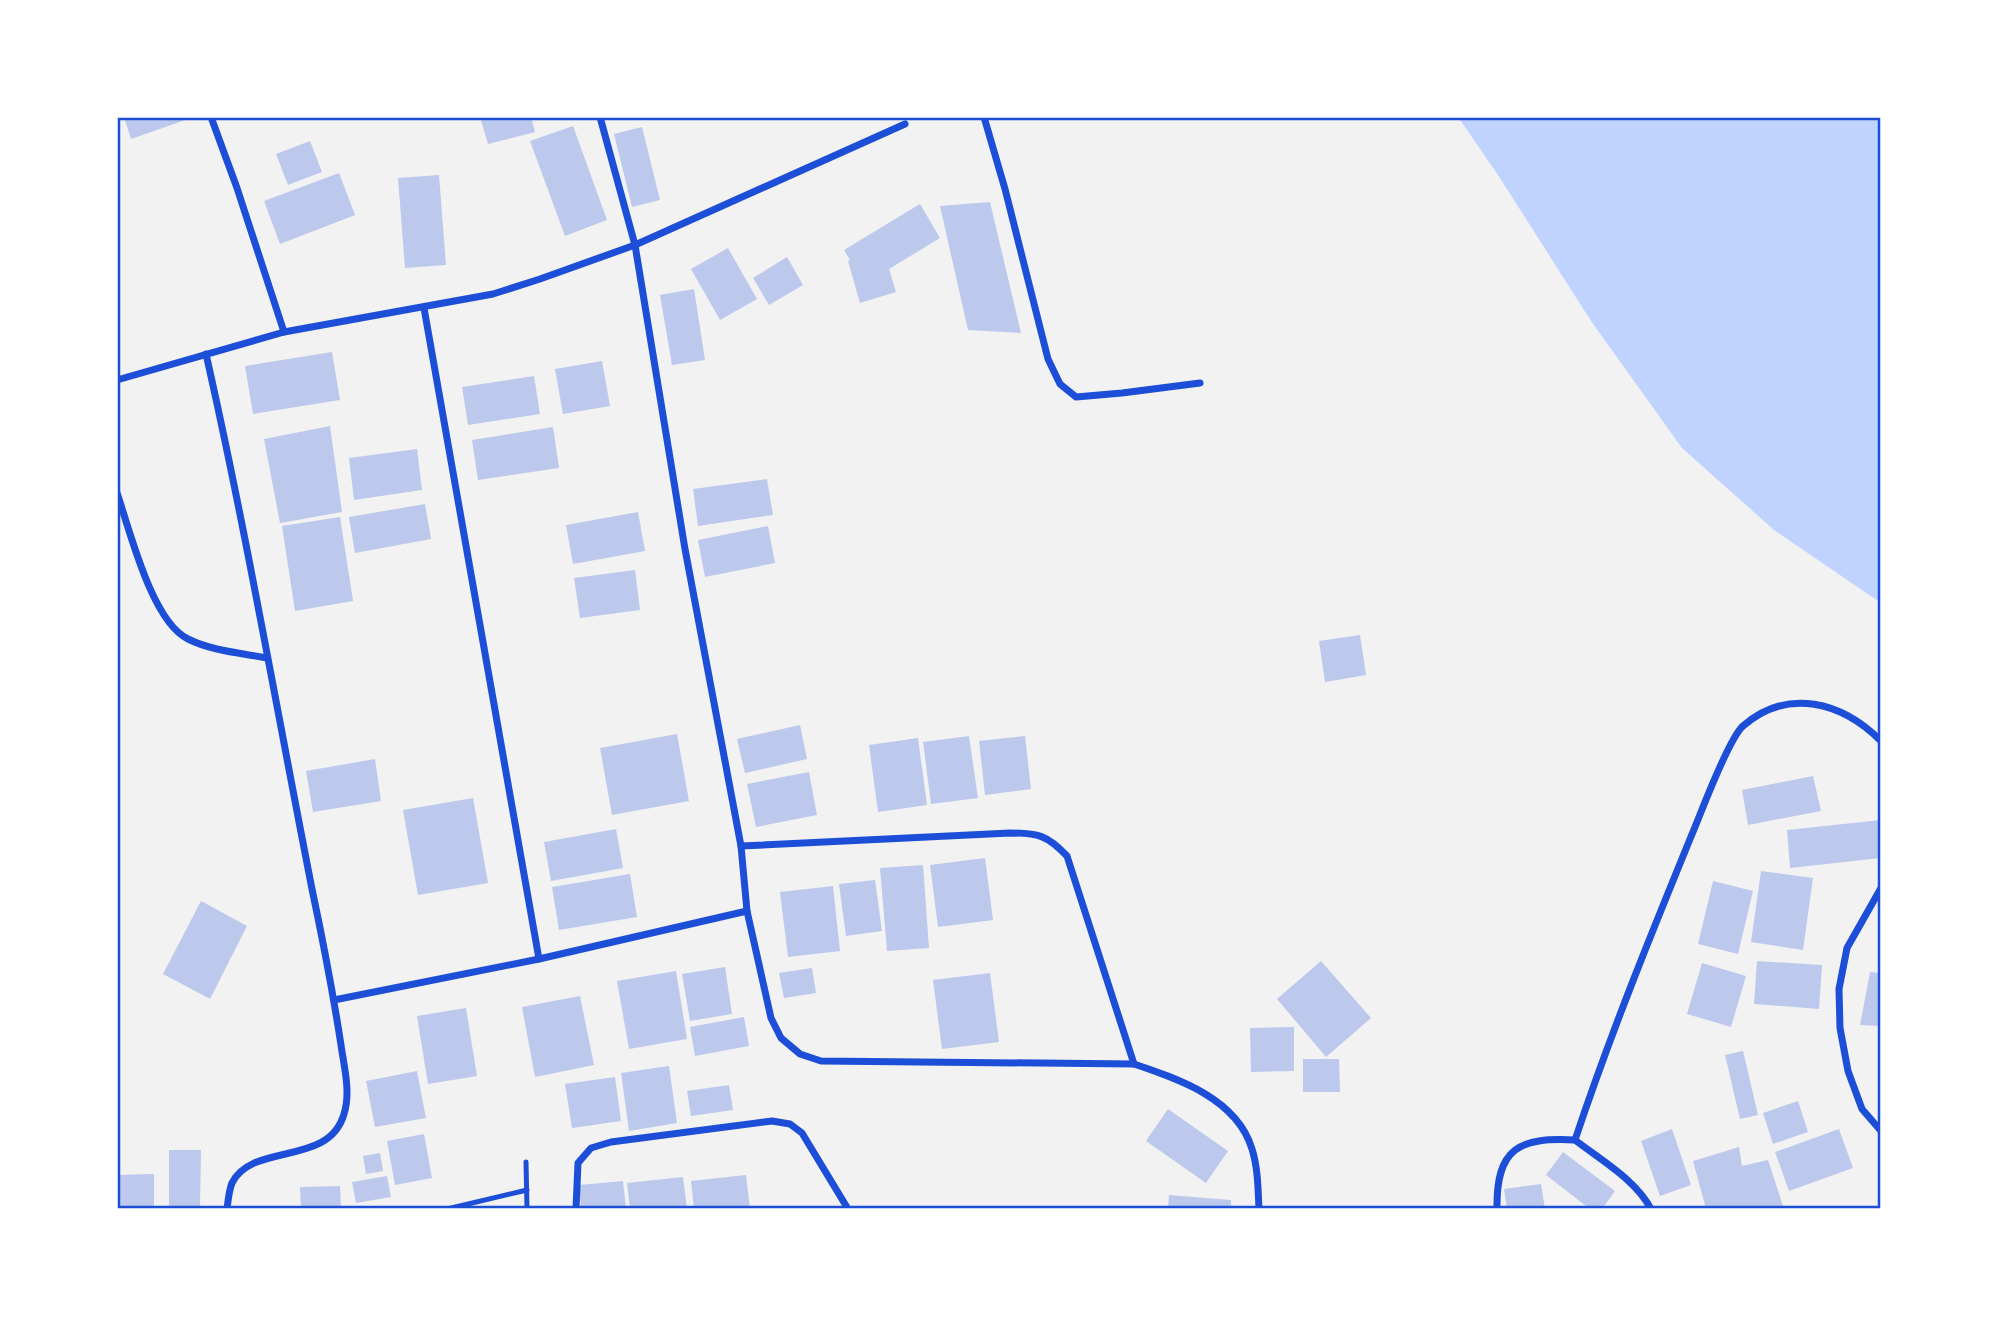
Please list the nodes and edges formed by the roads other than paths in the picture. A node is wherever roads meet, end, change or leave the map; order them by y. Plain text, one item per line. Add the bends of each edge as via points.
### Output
1 (211, 117) edge
2 (600, 117) edge
3 (984, 117) edge
4 (905, 124) dead end
5 (635, 245) junction
6 (424, 308) junction
7 (284, 331) junction
8 (206, 354) junction
9 (117, 380) edge
10 (1200, 383) dead end
11 (117, 493) edge
12 (267, 658) junction
13 (1881, 741) edge
14 (741, 846) junction
15 (1881, 888) edge
16 (747, 911) junction
17 (538, 959) junction
18 (334, 1000) junction
19 (1134, 1064) junction
20 (1881, 1131) edge
21 (1575, 1140) junction
22 (526, 1162) dead end
23 (527, 1190) junction
24 (227, 1209) edge
25 (447, 1209) edge
26 (527, 1209) edge
27 (576, 1209) edge
28 (848, 1209) edge
29 (1259, 1209) edge
30 (1497, 1209) edge
31 (1651, 1209) edge

1 - 7 street
2 - 5 street
3 - 10 street via 1048,359 1060,384 1076,397
4 - 5 street
5 - 6 street via 493,294
5 - 14 street via 685,549
6 - 7 street
6 - 17 street
7 - 8 street
8 - 9 street
8 - 12 street
11 - 12 street via 154,599 170,625 186,639 209,647
12 - 18 street
13 - 21 street via 1864,724 1839,710 1812,704 1785,703 1760,713 1741,728 1712,785 1602,1060
14 - 16 street
14 - 19 street via 1010,833 1036,834 1054,842 1067,856
15 - 20 street via 1847,948 1839,989 1848,1071 1862,1110
16 - 17 street
16 - 19 street via 771,1018 781,1038 800,1054 821,1061
17 - 18 street
18 - 24 street via 347,1087 344,1115 331,1138 244,1169 233,1182
19 - 29 street via 1176,1078 1229,1111 1252,1149
21 - 30 street via 1526,1142 1508,1157 1497,1182
21 - 31 street via 1620,1174
22 - 23 lane
23 - 25 lane
23 - 26 lane
27 - 28 street via 578,1163 591,1149 611,1142 772,1121 790,1124 802,1133

